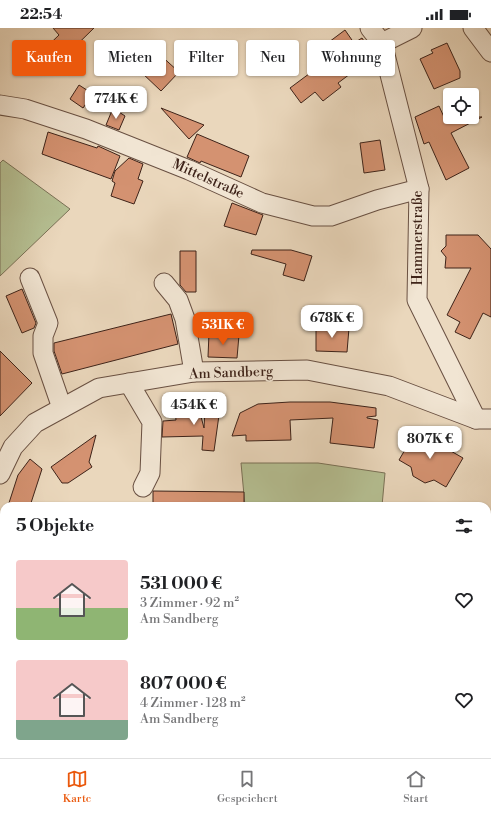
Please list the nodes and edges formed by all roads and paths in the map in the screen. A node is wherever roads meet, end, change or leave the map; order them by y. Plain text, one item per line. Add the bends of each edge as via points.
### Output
1 (370, 28) edge
2 (412, 28) edge
3 (473, 28) edge
4 (380, 40) edge
5 (388, 40) edge
6 (491, 52) edge
7 (390, 76) edge
8 (0, 105) edge
9 (419, 189) junction
10 (30, 278) dead end
11 (164, 283) dead end
12 (194, 372) junction
13 (128, 383) junction
14 (62, 408) junction
15 (484, 419) edge
16 (0, 474) edge
17 (143, 487) dead end

1 - 4 street, Hammerstraße
2 - 5 street
3 - 6 street
7 - 9 street, Hammerstraße
8 - 9 street, Mittelstraße via 26,109 86,129 189,170 262,203 313,216 331,216
9 - 15 street, Hammerstraße via 417,300
10 - 14 street via 48,323 43,336 43,353
11 - 12 street via 178,300 185,319
12 - 13 street, Am Sandberg
12 - 15 street, Am Sandberg via 307,370 389,386
13 - 14 street, Am Sandberg via 99,388
13 - 17 street via 152,422 150,474
14 - 16 street, Am Sandberg via 35,423 13,447

